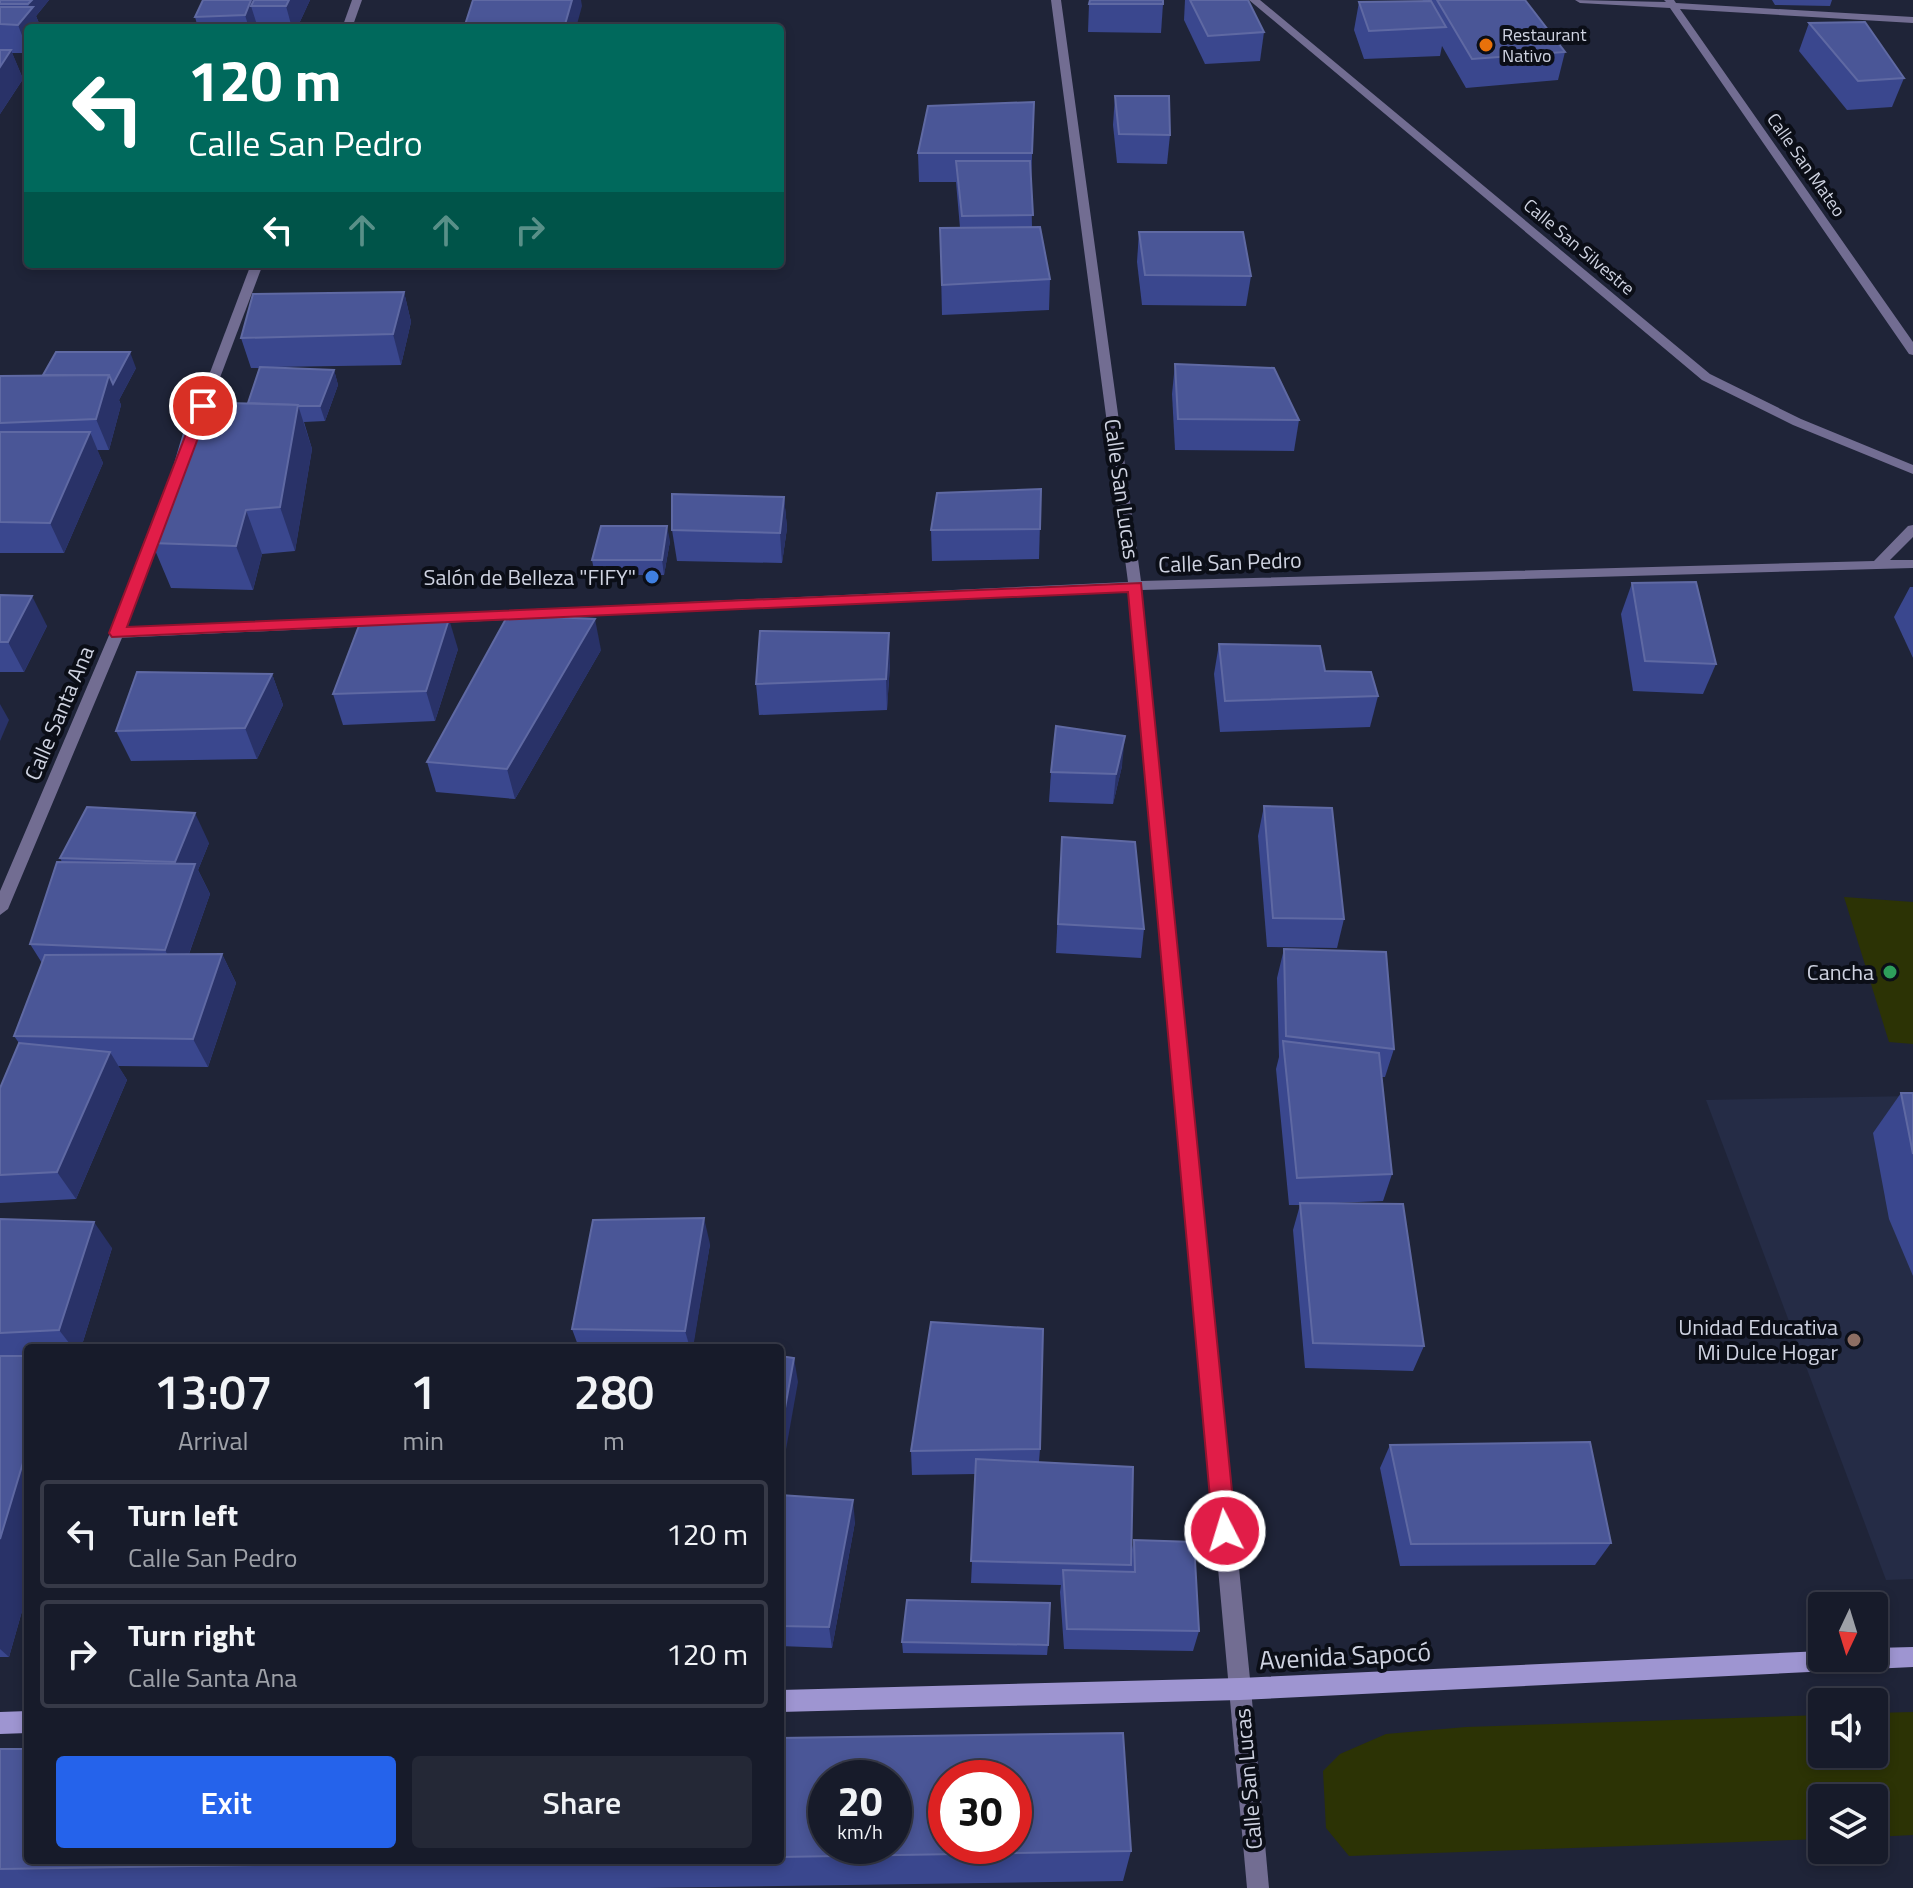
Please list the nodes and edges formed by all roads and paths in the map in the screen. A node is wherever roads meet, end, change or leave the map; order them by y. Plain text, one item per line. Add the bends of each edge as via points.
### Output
1 (357, 0) edge
2 (1056, 0) edge
3 (1254, 0) edge
4 (1580, 0) edge
5 (1670, 2) edge
6 (1913, 20) edge
7 (348, 24) edge
8 (255, 268) edge
9 (1913, 351) edge
10 (190, 441) edge
11 (1913, 470) edge
12 (168, 500) edge
13 (1913, 529) edge
14 (1913, 564) edge
15 (1878, 565) junction
16 (1135, 586) junction
17 (117, 633) junction
18 (0, 909) edge
19 (1913, 1657) edge
20 (1240, 1689) junction
21 (784, 1701) edge
22 (24, 1722) edge
23 (0, 1723) edge
24 (1258, 1888) edge

1 - 7 street
2 - 16 street, Calle San Lucas
3 - 11 street, Calle San Silvestre via 1706,377
4 - 5 street
5 - 6 street
5 - 9 street, Calle San Mateo
8 - 10 street
12 - 17 street, Calle Santa Ana
13 - 15 street
14 - 15 street, Calle San Pedro
15 - 16 street, Calle San Pedro
16 - 17 street, Calle San Pedro
16 - 20 street, Calle San Lucas
17 - 18 street, Calle Santa Ana
19 - 20 main road, Avenida Sapocó
20 - 21 main road, Avenida Sapocó
20 - 24 street, Calle San Lucas
22 - 23 main road

